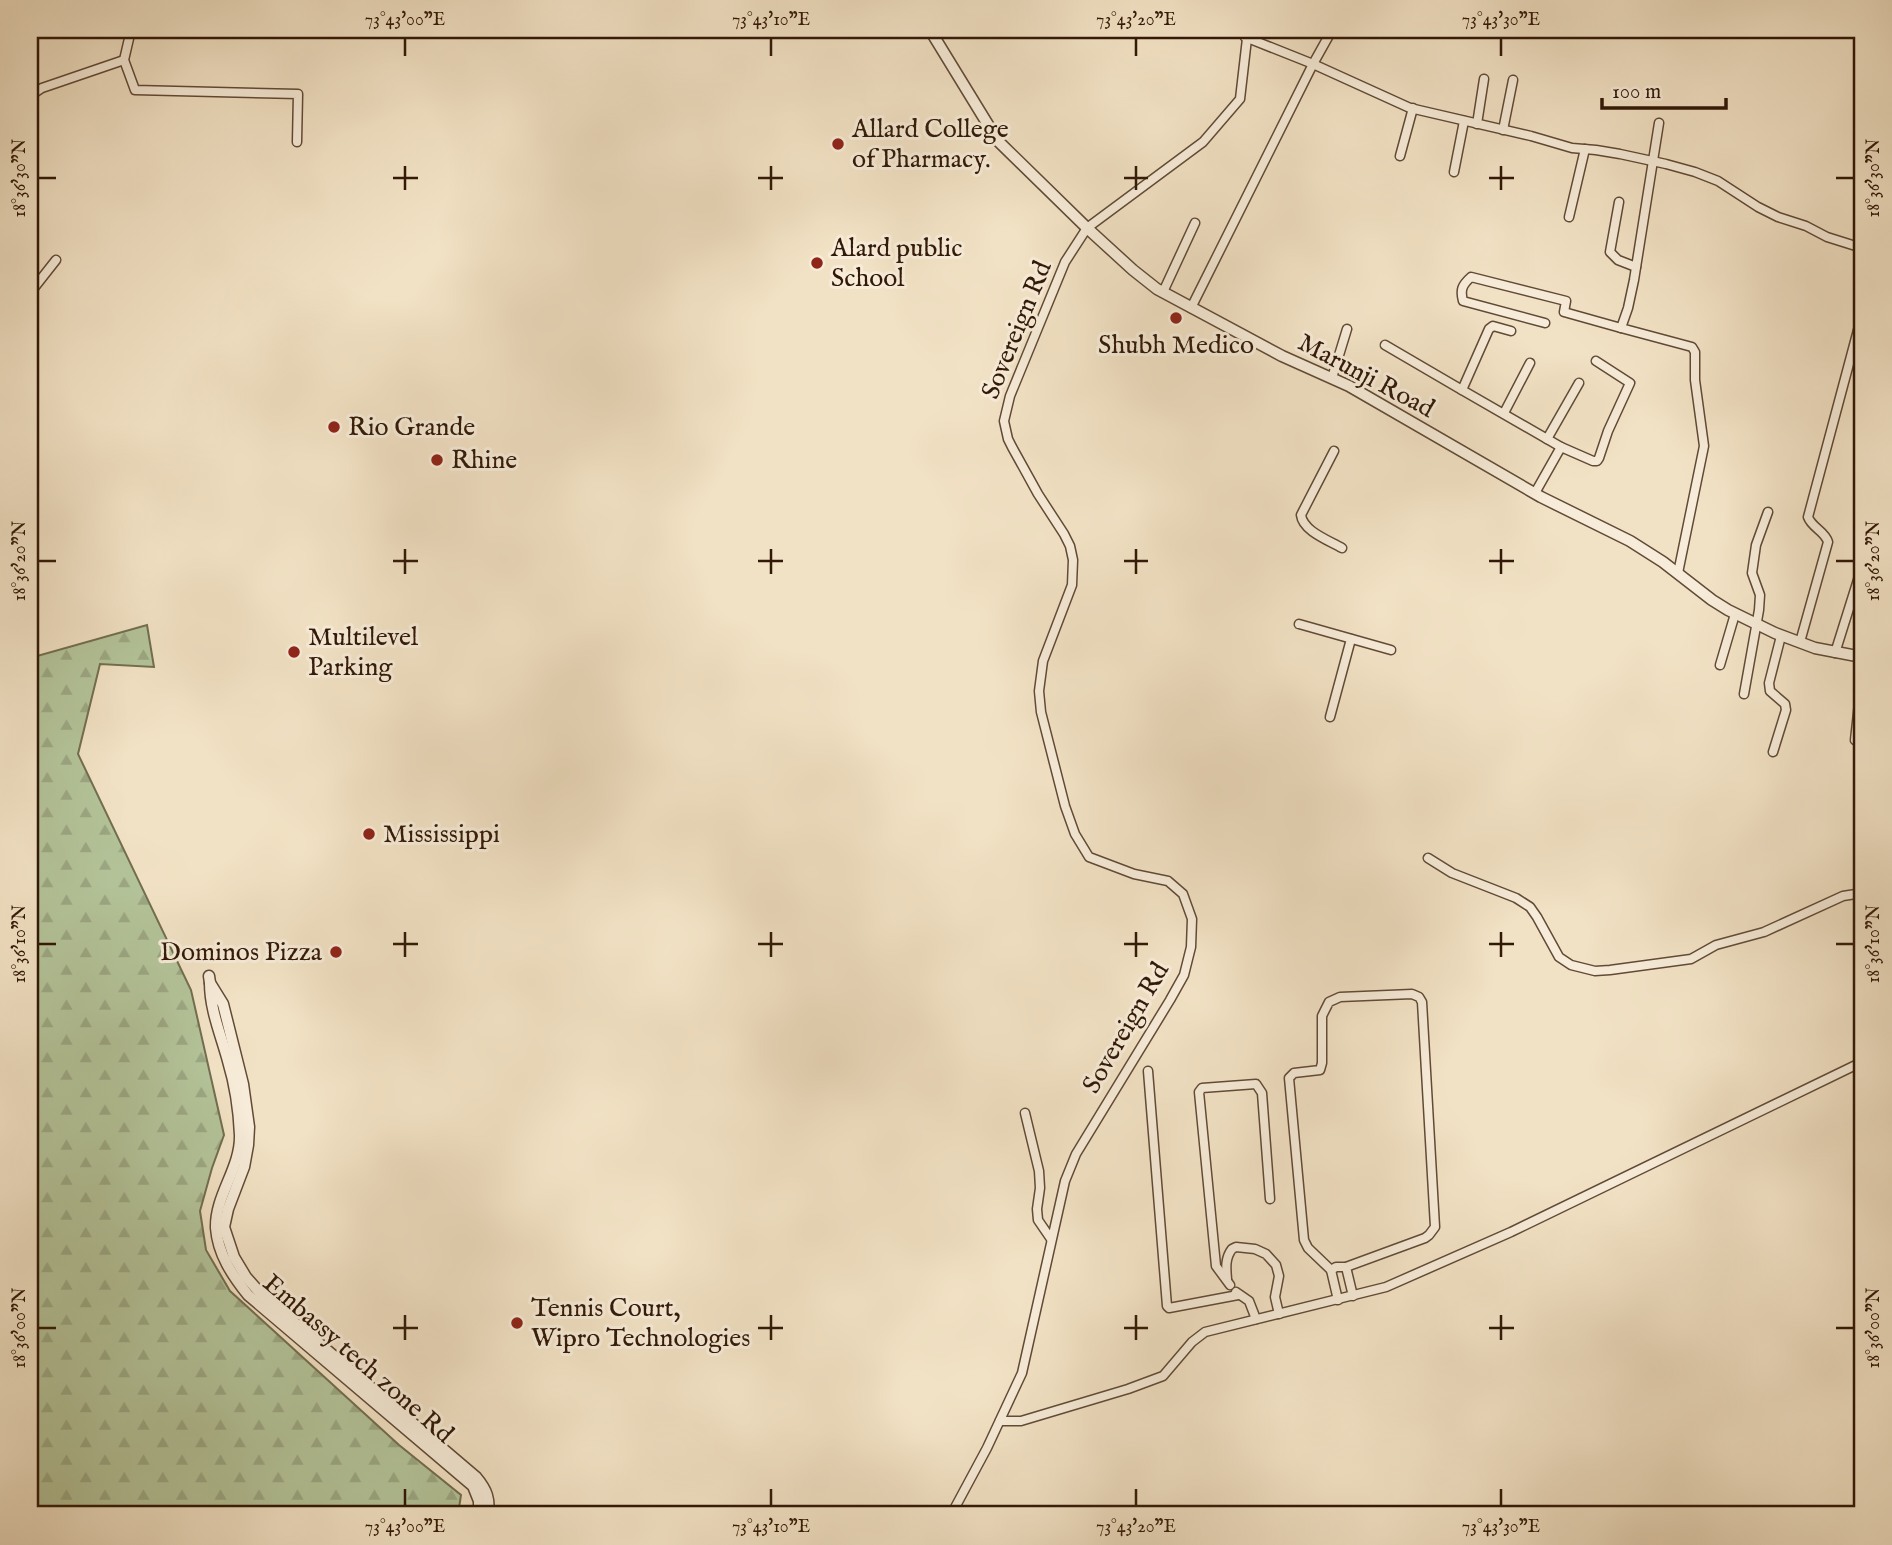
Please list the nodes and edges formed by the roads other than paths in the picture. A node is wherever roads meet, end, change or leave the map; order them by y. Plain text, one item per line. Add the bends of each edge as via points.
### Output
1 (131, 30) edge
2 (930, 30) edge
3 (1332, 30) edge
4 (1247, 34) edge
5 (124, 60) junction
6 (1313, 64) junction
7 (1484, 79) dead end
8 (1513, 80) dead end
9 (30, 96) edge
10 (1413, 108) junction
11 (1464, 121) junction
12 (1659, 123) dead end
13 (1477, 124) junction
14 (1503, 130) junction
15 (298, 142) dead end
16 (1585, 149) junction
17 (1400, 156) dead end
18 (1654, 162) junction
19 (1454, 172) dead end
20 (1619, 202) dead end
21 (1569, 217) dead end
22 (1195, 223) dead end
23 (1087, 228) junction
24 (1862, 248) edge
25 (56, 260) dead end
26 (1636, 267) junction
27 (1163, 292) junction
28 (30, 293) edge
29 (1191, 308) junction
30 (1862, 315) edge
31 (1545, 323) dead end
32 (1621, 328) junction
33 (1347, 329) dead end
34 (1511, 331) dead end
35 (1385, 345) dead end
36 (1596, 361) dead end
37 (1530, 363) dead end
38 (1332, 378) junction
39 (1579, 383) dead end
40 (1462, 390) junction
41 (1504, 413) junction
42 (1547, 439) junction
43 (1561, 447) junction
44 (1334, 451) dead end
45 (1535, 493) junction
46 (1768, 512) dead end
47 (1342, 548) dead end
48 (1862, 567) edge
49 (1678, 573) junction
50 (1735, 614) junction
51 (1299, 624) dead end
52 (1756, 624) junction
53 (1781, 636) junction
54 (1351, 639) junction
55 (1800, 642) junction
56 (1391, 650) dead end
57 (1835, 653) junction
58 (1862, 657) edge
59 (1720, 665) dead end
60 (1862, 676) edge
61 (1744, 694) dead end
62 (1331, 717) dead end
63 (1855, 740) dead end
64 (1773, 752) dead end
65 (1428, 858) dead end
66 (1862, 893) edge
67 (210, 980) dead end
68 (230, 1049) junction
69 (1862, 1062) edge
70 (1148, 1072) dead end
71 (1025, 1113) dead end
72 (1270, 1199) dead end
73 (1051, 1239) junction
74 (1346, 1267) junction
75 (1331, 1270) junction
76 (1230, 1285) junction
77 (1238, 1294) junction
78 (1353, 1296) junction
79 (1338, 1300) junction
80 (1279, 1314) junction
81 (1256, 1319) junction
82 (1000, 1421) junction
83 (479, 1515) edge
84 (488, 1515) edge
85 (951, 1515) edge

1 - 5 street
2 - 23 street, Marunji Road via 998,141
3 - 6 street
4 - 6 street
4 - 23 street via 1240,99 1203,142
5 - 9 street
5 - 15 street via 135,90 298,94
6 - 10 street
6 - 29 street
7 - 13 street
8 - 14 street
10 - 11 street
10 - 17 street
11 - 13 street
11 - 19 street
12 - 18 street
13 - 14 street
14 - 16 street
16 - 18 street
16 - 21 street
18 - 24 street via 1718,181 1778,218
18 - 26 street
20 - 26 street via 1611,251 1618,260
22 - 27 street
23 - 27 street, Marunji Road
23 - 73 street, Sovereign Rd via 1065,262 1004,421 1008,439 1064,534 1073,560 1072,585 1043,661 1041,712 1065,806 1089,857 1168,881 1183,894 1192,919 1184,975 1076,1154
25 - 28 street
26 - 32 street
27 - 29 street, Marunji Road
29 - 38 street, Marunji Road
30 - 55 street via 1808,517 1828,542
31 - 32 street via 1462,302 1462,285 1471,277 1566,301 1564,312
32 - 49 street via 1692,346 1695,352 1704,446
33 - 38 street
34 - 40 street via 1489,328
35 - 40 street
36 - 43 street via 1630,383 1629,387 1597,461
37 - 41 street
38 - 45 street, Marunji Road
39 - 42 street
40 - 41 street
41 - 42 street
42 - 43 street
43 - 45 street
44 - 47 street via 1301,519
45 - 49 street, Marunji Road via 1630,541
46 - 52 street via 1752,573 1759,595
48 - 57 street
49 - 50 street, Marunji Road
50 - 52 street, Marunji Road
50 - 59 street
51 - 54 street
52 - 53 street, Marunji Road
52 - 61 street
53 - 55 street, Marunji Road
53 - 64 street via 1769,683 1786,710
54 - 56 street
54 - 62 street
55 - 57 street, Marunji Road
57 - 58 street, Marunji Road
60 - 63 street
65 - 66 street via 1530,907 1559,957 1595,971 1690,959 1843,896
67 - 68 street, Embassy tech zone Rd via 210,1000
68 - 83 street, Embassy tech zone Rd via 240,1135 217,1216 222,1255 248,1295 473,1486
68 - 84 street via 247,1102 249,1127 244,1167 225,1218 234,1257 261,1294 477,1477 488,1494
69 - 78 street via 1511,1232 1386,1287
70 - 77 street via 1167,1306
71 - 73 street via 1039,1171 1038,1220
72 - 76 street via 1260,1088 1256,1084 1202,1088 1216,1266
73 - 82 street, Sovereign Rd via 1022,1373
74 - 75 street
74 - 75 street via 1425,1238 1435,1227 1422,1002 1412,994 1340,997 1329,1002 1322,1016 1320,1070 1289,1077 1304,1240
74 - 78 street
75 - 79 street
76 - 77 street
76 - 80 street via 1228,1254 1236,1247 1255,1249 1276,1265
77 - 81 street via 1249,1301
78 - 79 street
79 - 80 street
80 - 81 street
81 - 82 street via 1205,1332 1163,1376 1021,1421
82 - 85 street, Sovereign Rd

